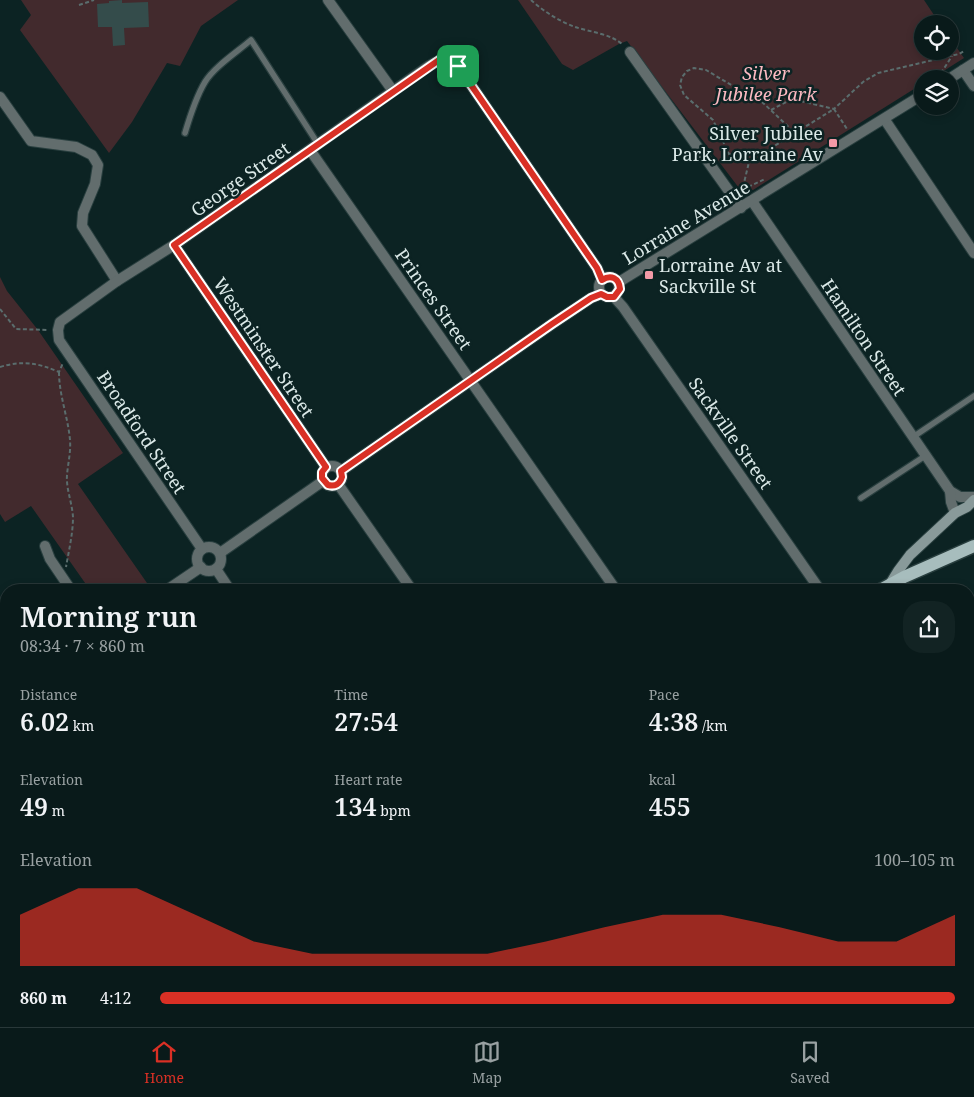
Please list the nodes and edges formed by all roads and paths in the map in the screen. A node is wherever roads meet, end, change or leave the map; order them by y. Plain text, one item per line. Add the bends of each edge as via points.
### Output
1 (94, 0) edge
2 (328, 0) edge
3 (531, 0) edge
4 (79, 5) dead end
5 (964, 51) dead end
6 (630, 52) joint
7 (959, 54) edge
8 (935, 60) edge
9 (974, 64) edge
10 (964, 70) junction
11 (959, 73) edge
12 (974, 86) edge
13 (394, 91) junction
14 (0, 97) edge
15 (914, 101) edge
16 (834, 109) junction
17 (771, 110) junction
18 (885, 120) junction
19 (185, 133) dead end
20 (795, 133) junction
21 (840, 134) dead end
22 (314, 147) junction
23 (749, 162) junction
24 (771, 176) dead end
25 (743, 187) junction
26 (738, 190) dead end
27 (752, 201) junction
28 (741, 208) junction
29 (174, 245) junction
30 (974, 253) edge
31 (602, 280) junction
32 (117, 281) junction
33 (618, 282) junction
34 (601, 294) junction
35 (614, 297) junction
36 (0, 309) edge
37 (58, 330) junction
38 (68, 353) junction
39 (0, 367) edge
40 (59, 372) junction
41 (471, 380) junction
42 (974, 396) edge
43 (913, 437) junction
44 (925, 456) junction
45 (326, 467) junction
46 (341, 471) junction
47 (323, 481) junction
48 (338, 484) junction
49 (950, 491) junction
50 (861, 498) dead end
51 (974, 499) edge
52 (956, 513) junction
53 (45, 546) dead end
54 (974, 546) edge
55 (202, 550) junction
56 (220, 553) junction
57 (201, 567) junction
58 (216, 568) junction
59 (60, 575) junction
60 (67, 584) edge
61 (176, 584) edge
62 (226, 584) edge
63 (408, 584) edge
64 (612, 584) edge
65 (816, 584) edge
66 (887, 584) edge
67 (891, 584) edge

1 - 4 path
2 - 13 street
3 - 6 path via 566,24 620,42
5 - 7 path
6 - 28 street
8 - 16 path via 878,73 863,82
9 - 10 street
10 - 11 street
10 - 12 street
13 - 22 street, George Street
13 - 31 street, George Street via 439,60 453,61 597,268
14 - 32 street via 31,141 76,147 92,155 98,165 82,226
15 - 18 street, Lorraine Avenue
16 - 17 path via 792,99
16 - 20 path
16 - 21 path via 847,129
17 - 20 path
17 - 23 path via 760,100 706,70 687,70 682,77 680,85 684,95 713,120 730,154
18 - 27 street, Lorraine Avenue
18 - 30 street
19 - 22 lane via 205,81 251,40
20 - 23 path
22 - 29 street, George Street
22 - 41 street, Princes Street
23 - 25 path
24 - 25 path
25 - 26 path
27 - 28 street, Lorraine Avenue
27 - 43 street, Hamilton Street
28 - 33 street, Lorraine Avenue
29 - 32 street, George Street
29 - 45 street, Westminster Street
31 - 33 street via 611,277
31 - 34 street
32 - 37 street, George Street via 68,315 60,322
33 - 35 street via 620,289
34 - 35 street
34 - 41 street
35 - 65 street, Sackville Street
36 - 37 path via 16,329
37 - 38 street, Broadford Street via 59,340
38 - 40 path
38 - 55 street, Broadford Street
39 - 40 path via 32,363
40 - 59 path via 59,388 70,439 67,494 72,514 66,570
41 - 46 street
41 - 64 street, Princes Street
42 - 43 lane
43 - 44 street, Hamilton Street
44 - 49 street, Hamilton Street
44 - 50 lane
45 - 46 street via 334,466
45 - 47 street via 322,472
46 - 48 street
47 - 48 street via 331,486
47 - 56 street
48 - 63 street
49 - 51 street via 960,497
49 - 52 street, Hamilton Street
51 - 52 street
52 - 66 street via 910,556
53 - 59 street
54 - 67 main road
55 - 56 street via 211,547
55 - 57 street via 198,558
56 - 58 street via 221,561
57 - 58 street
57 - 61 street
58 - 62 street
59 - 60 street

